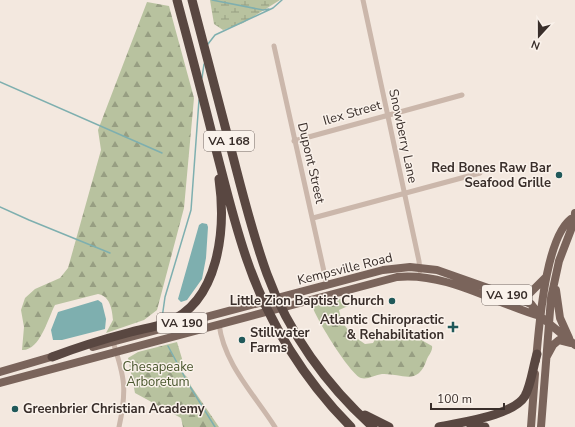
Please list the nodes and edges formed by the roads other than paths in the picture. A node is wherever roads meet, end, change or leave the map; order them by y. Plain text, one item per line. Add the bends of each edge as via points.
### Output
1 (177, 0) edge
2 (192, 0) edge
3 (363, 0) edge
4 (274, 46) dead end
5 (202, 95) junction
6 (462, 95) dead end
7 (388, 115) junction
8 (294, 141) junction
9 (480, 173) dead end
10 (404, 193) junction
11 (574, 215) edge
12 (313, 218) junction
13 (420, 267) junction
14 (419, 277) junction
15 (546, 277) junction
16 (555, 278) junction
17 (327, 285) junction
18 (514, 297) junction
19 (251, 305) junction
20 (540, 316) junction
21 (548, 323) junction
22 (218, 324) junction
23 (113, 342) junction
24 (573, 343) edge
25 (116, 351) junction
26 (537, 354) junction
27 (52, 357) junction
28 (546, 359) junction
29 (36, 361) junction
30 (0, 366) edge
31 (0, 372) edge
32 (0, 384) edge
33 (345, 400) junction
34 (119, 427) edge
35 (275, 427) edge
36 (351, 427) edge
37 (373, 427) edge
38 (389, 427) edge
39 (439, 427) edge
40 (471, 427) edge
41 (485, 427) edge
42 (531, 427) edge
43 (541, 427) edge

1 - 5 highway, VA 168
2 - 33 highway, VA 168 via 253,234 270,282 289,320
3 - 7 street, Snowberry Lane
4 - 8 street, Dupont Street
5 - 27 highway via 219,177 221,204 218,247 214,267 206,286 188,309 166,323 81,346
5 - 36 highway, VA 168 via 238,231 256,284 275,324 300,365 326,400
6 - 7 street, Ilex Street
7 - 8 street, Ilex Street
7 - 10 street, Snowberry Lane
8 - 12 street, Dupont Street
9 - 10 street
10 - 12 street
10 - 13 street, Snowberry Lane
11 - 15 main road via 567,220 562,230
11 - 16 main road via 574,222
12 - 17 street, Dupont Street
13 - 14 street, Snowberry Lane
13 - 17 main road, Kempsville Road / VA 190 via 388,269
13 - 18 main road, Kempsville Road / VA 190 via 445,272
14 - 20 main road, Kempsville Road / VA 190 via 449,283
14 - 22 main road, Kempsville Road / VA 190 via 388,279
15 - 18 main road via 530,293
15 - 20 main road
16 - 21 main road
16 - 24 main road via 559,314
17 - 19 main road, Kempsville Road / VA 190
18 - 20 main road, Kempsville Road / VA 190 via 531,304
19 - 22 main road via 245,311 222,318
19 - 23 main road, Kempsville Road / VA 190
20 - 21 main road, VA 190
20 - 26 main road
21 - 24 main road, VA 190
21 - 28 main road
22 - 25 main road, Kempsville Road / VA 190
22 - 35 street via 227,353 241,379
23 - 25 street
23 - 27 main road, Kempsville Road / VA 190
24 - 28 main road via 558,340
25 - 32 main road, Kempsville Road / VA 190
25 - 34 street via 125,387
26 - 39 highway via 526,393 517,405 504,412
26 - 42 main road
27 - 29 main road, Kempsville Road / VA 190
28 - 43 main road
29 - 30 main road
29 - 31 main road, Kempsville Road / VA 190
33 - 37 highway, VA 168
33 - 38 highway
40 - 41 highway

